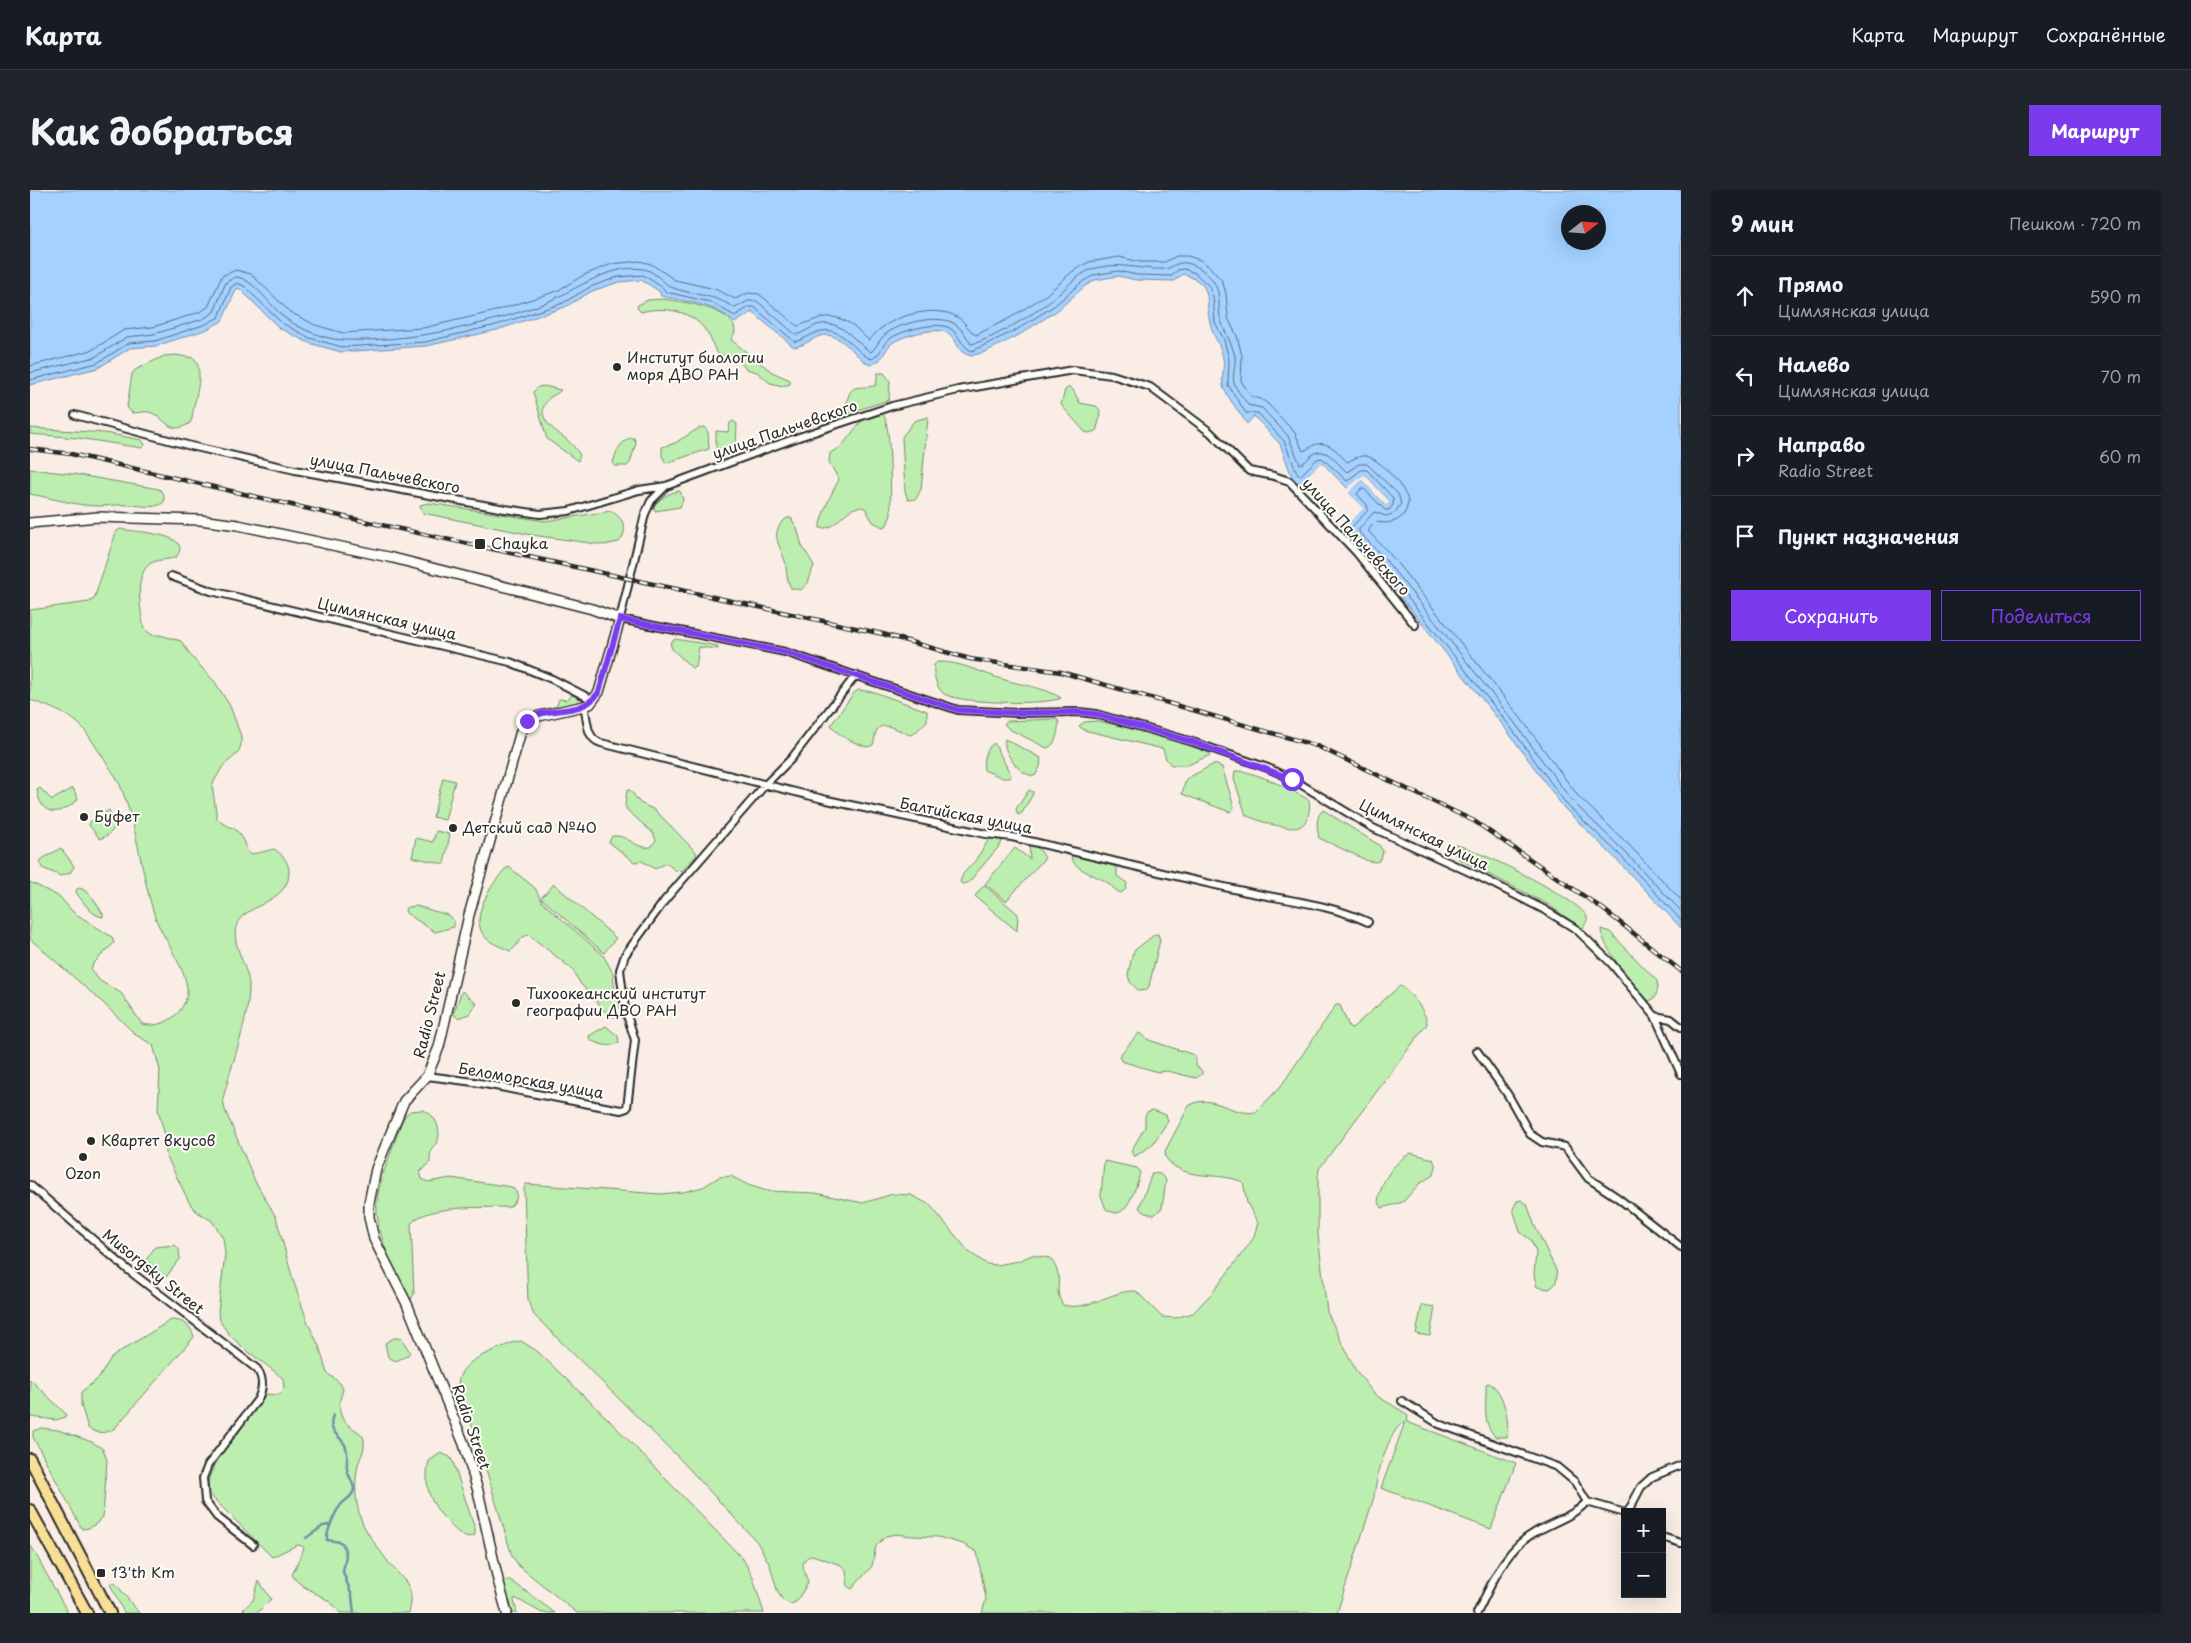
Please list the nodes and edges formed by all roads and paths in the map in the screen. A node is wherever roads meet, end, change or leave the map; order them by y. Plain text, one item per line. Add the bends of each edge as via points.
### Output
1 (75, 415) dead end
2 (666, 486) junction
3 (30, 523) edge
4 (171, 576) dead end
5 (620, 619) junction
6 (1415, 625) dead end
7 (856, 675) junction
8 (593, 700) junction
9 (584, 706) junction
10 (764, 784) junction
11 (1368, 922) dead end
12 (1655, 1016) junction
13 (1681, 1027) edge
14 (1477, 1051) dead end
15 (1681, 1074) edge
16 (427, 1076) junction
17 (30, 1185) edge
18 (1681, 1247) edge
19 (1402, 1401) dead end
20 (30, 1459) edge
21 (1681, 1465) edge
22 (1586, 1502) junction
23 (1629, 1508) edge
24 (30, 1510) edge
25 (1621, 1512) edge
26 (1666, 1538) edge
27 (1681, 1544) edge
28 (253, 1545) dead end
29 (87, 1613) edge
30 (110, 1613) edge
31 (507, 1613) edge
32 (1478, 1613) edge

1 - 2 street, улица Пальчевского via 295,470 540,514 568,511 639,490
2 - 5 street via 651,501 645,514
2 - 6 street, улица Пальчевского via 892,406 1068,370 1112,375 1140,383 1158,393 1210,432 1249,471 1289,481 1357,553
3 - 5 main road via 98,517 200,520 238,525 394,558
4 - 8 street, Цимлянская улица via 220,593 510,662
5 - 7 street, Цимлянская улица via 785,652
5 - 8 main road via 599,692
7 - 10 street via 791,759
7 - 12 street, Цимлянская улица via 958,710 1096,714 1268,768 1374,828 1476,875 1576,929 1611,962
8 - 9 main road
9 - 10 street, Балтийская улица via 591,736 596,741
9 - 16 main road, Radio Street via 534,716 522,731 464,936 443,1032
10 - 11 street, Балтийская улица via 986,834 1017,838 1353,915
10 - 16 street, Беломорская улица via 664,900 625,954 620,970 625,1009 635,1040 625,1109
12 - 13 street via 1671,1019
12 - 15 street, Цимлянская улица
14 - 18 street via 1530,1134 1542,1142 1565,1147 1588,1178
16 - 31 main road, Radio Street via 404,1101 391,1129 376,1169 369,1217 374,1239 407,1304 464,1444
17 - 28 street, Musorgsky Street via 127,1269 257,1369 263,1387 258,1399 208,1465 203,1478 205,1501 217,1517
19 - 22 street via 1439,1424 1557,1467 1575,1482
20 - 30 highway
21 - 23 street via 1640,1487
22 - 25 street
22 - 32 street via 1576,1512 1532,1533 1512,1550
24 - 29 highway
26 - 27 street

